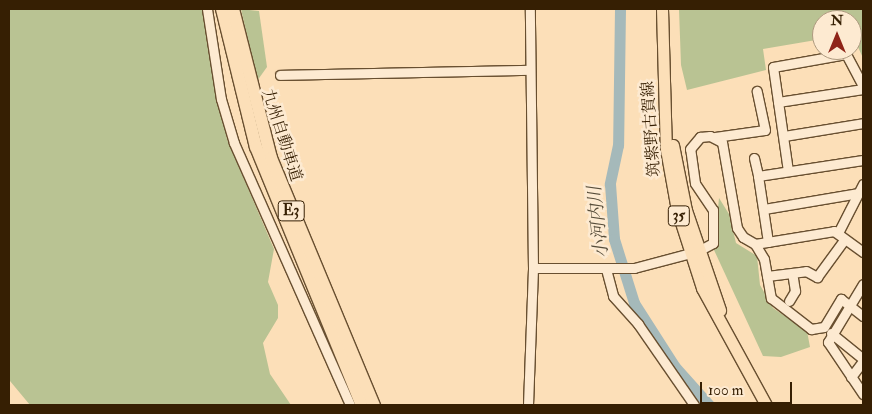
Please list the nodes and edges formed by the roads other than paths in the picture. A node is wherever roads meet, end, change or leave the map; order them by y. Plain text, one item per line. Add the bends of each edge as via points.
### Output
1 (207, 9) edge
2 (222, 9) edge
3 (232, 9) edge
4 (530, 9) edge
5 (662, 9) edge
6 (670, 9) edge
7 (528, 70) junction
8 (280, 75) dead end
9 (863, 88) edge
10 (757, 91) dead end
11 (778, 102) junction
12 (863, 123) edge
13 (784, 136) junction
14 (715, 137) junction
15 (754, 158) dead end
16 (863, 160) edge
17 (788, 171) junction
18 (758, 176) junction
19 (861, 188) edge
20 (764, 209) junction
21 (841, 236) junction
22 (768, 242) junction
23 (755, 244) junction
24 (863, 252) edge
25 (694, 253) junction
26 (533, 268) junction
27 (609, 269) junction
28 (792, 273) junction
29 (767, 276) junction
30 (863, 284) edge
31 (789, 301) dead end
32 (850, 305) junction
33 (863, 316) edge
34 (831, 333) junction
35 (863, 360) edge
36 (851, 377) junction
37 (863, 394) edge
38 (350, 405) edge
39 (362, 405) edge
40 (374, 405) edge
41 (528, 405) edge
42 (694, 405) edge
43 (766, 405) edge
44 (774, 405) edge

1 - 38 street via 221,99 234,143
2 - 39 highway, 九州自動車道 / E3 via 256,147
3 - 40 highway, 九州自動車道 / E3 via 271,158
4 - 7 street
5 - 25 main road, 筑紫野古賀線 / 35 via 667,163
6 - 25 main road, 筑紫野古賀線 / 35 via 673,149
7 - 8 street
7 - 26 street
9 - 11 street
9 - 11 street via 846,54 773,67
10 - 14 street via 765,130
11 - 13 street
12 - 13 street
13 - 17 street
14 - 23 street via 724,150 736,228
14 - 25 street via 700,137 690,149 695,183 713,210 715,223 712,243
15 - 18 street
16 - 17 street
17 - 18 street
18 - 20 street
19 - 20 street
19 - 21 street
20 - 22 street
21 - 22 street
21 - 24 street
21 - 28 street via 817,277 806,271
22 - 23 street
23 - 29 street
25 - 27 street via 634,268
25 - 43 main road, 筑紫野古賀線 / 35 via 718,321
25 - 44 main road, 筑紫野古賀線 / 35 via 724,318
26 - 27 street
26 - 41 street
27 - 42 street via 613,296 638,324
28 - 29 street
28 - 31 street via 795,291
29 - 32 street via 771,298 814,330 824,327 841,300
30 - 32 street
32 - 33 street
32 - 34 street
34 - 35 street
34 - 36 street via 831,350
35 - 36 street
36 - 37 street

